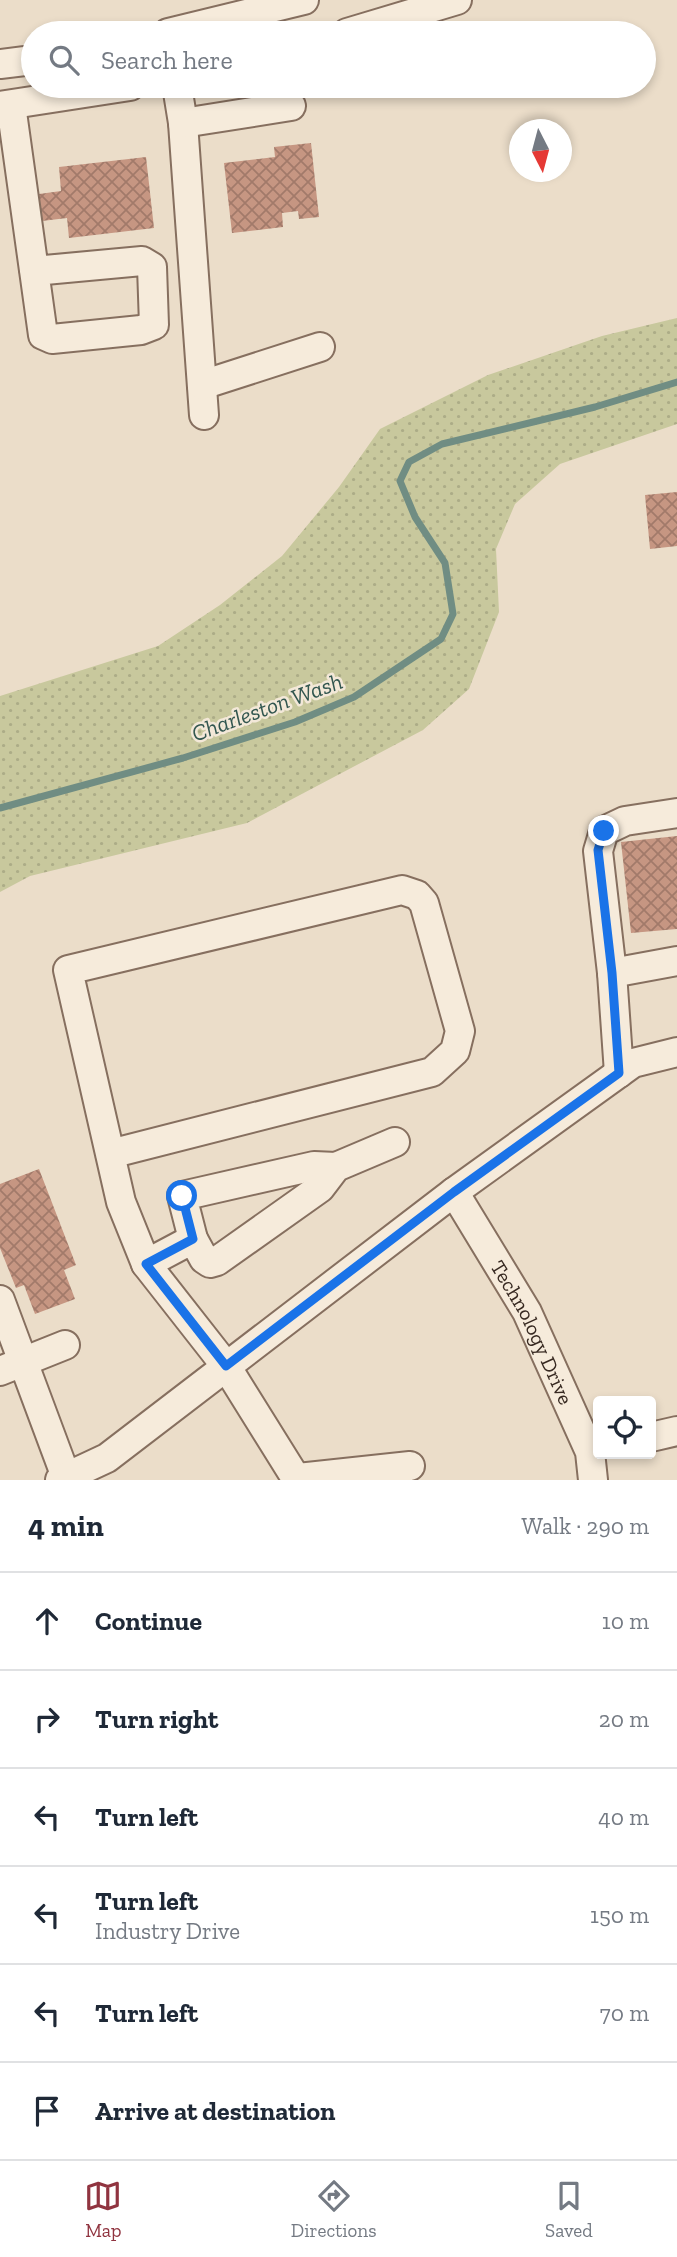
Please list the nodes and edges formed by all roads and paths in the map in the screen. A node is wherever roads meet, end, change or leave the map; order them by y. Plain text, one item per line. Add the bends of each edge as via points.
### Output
1 (304, 0) edge
2 (457, 0) edge
3 (273, 4) edge
4 (211, 21) edge
5 (388, 21) edge
6 (21, 61) edge
7 (0, 64) edge
8 (51, 98) edge
9 (179, 98) edge
10 (5, 105) edge
11 (291, 106) dead end
12 (183, 123) junction
13 (34, 271) junction
14 (320, 347) dead end
15 (202, 385) junction
16 (204, 415) dead end
17 (677, 813) edge
18 (677, 961) edge
19 (612, 973) junction
20 (677, 1052) edge
21 (619, 1073) junction
22 (396, 1142) dead end
23 (110, 1154) junction
24 (336, 1167) junction
25 (454, 1192) junction
26 (193, 1239) junction
27 (146, 1264) junction
28 (0, 1300) edge
29 (65, 1345) dead end
30 (226, 1366) junction
31 (12, 1367) edge
32 (677, 1431) edge
33 (656, 1436) edge
34 (593, 1449) edge
35 (594, 1459) edge
36 (410, 1466) dead end
37 (63, 1478) edge
38 (298, 1479) edge
39 (593, 1480) edge

1 - 3 street
2 - 5 street
3 - 4 street
6 - 7 street
8 - 10 street
9 - 12 street
10 - 13 street
11 - 12 street
12 - 15 street
13 - 13 street via 142,261 152,267 154,325 65,338 43,335
14 - 15 street
15 - 16 street
17 - 19 street via 625,821 604,831 598,850
18 - 19 street
19 - 21 street
20 - 21 street via 633,1063
21 - 25 street
22 - 24 street
23 - 23 street via 432,1072 455,1051 460,1031 424,902 402,890 68,970
23 - 27 street via 121,1202
24 - 26 street via 320,1188 218,1261 210,1264 204,1259
24 - 26 street via 314,1166 182,1196
25 - 30 street
25 - 34 street, Technology Drive via 527,1312
26 - 27 street
27 - 30 street
28 - 31 street
29 - 31 street
30 - 37 street via 107,1458
30 - 38 street
31 - 37 street
32 - 33 street
35 - 39 street, Technology Drive
36 - 38 street

